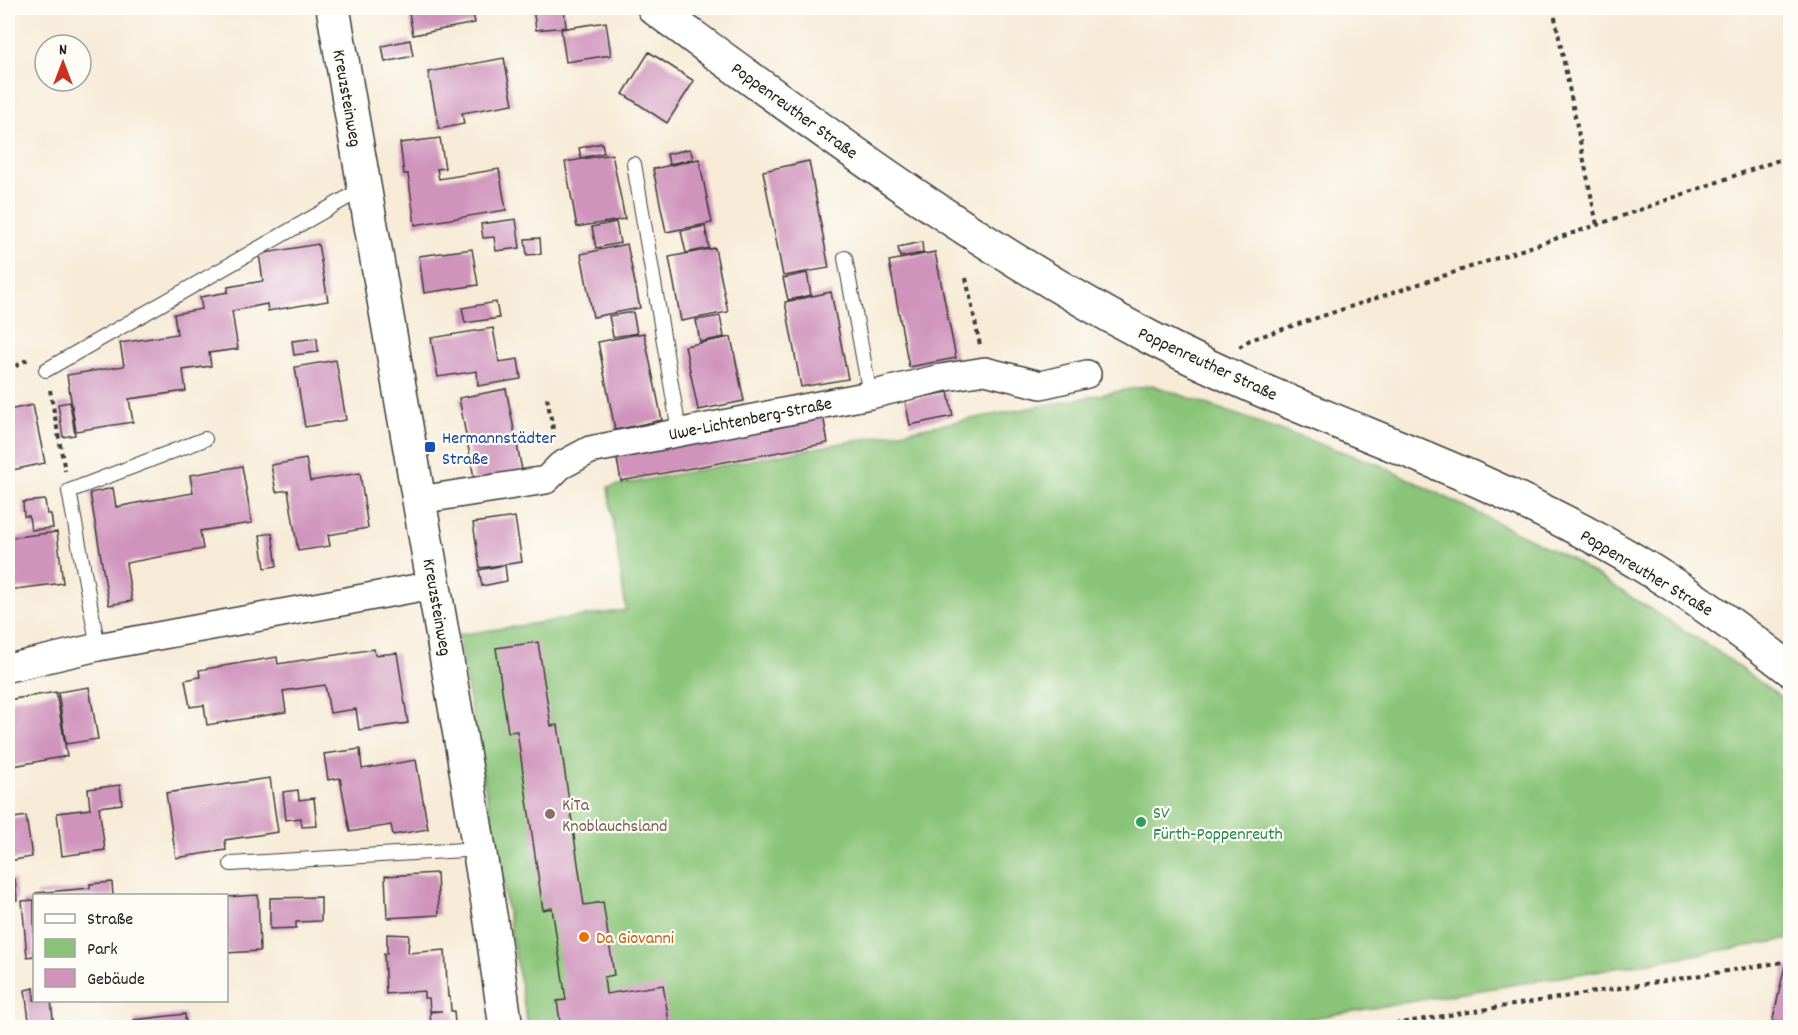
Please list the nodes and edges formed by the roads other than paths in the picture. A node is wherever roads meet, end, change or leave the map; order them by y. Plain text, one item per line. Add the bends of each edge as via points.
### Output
1 (333, 8) edge
2 (654, 8) edge
3 (634, 164) dead end
4 (364, 188) junction
5 (845, 258) dead end
6 (46, 370) road end
7 (1087, 374) dead end
8 (870, 395) junction
9 (679, 431) junction
10 (205, 439) dead end
11 (419, 500) junction
12 (434, 585) junction
13 (98, 647) junction
14 (8, 668) edge
15 (1791, 669) edge
16 (480, 849) junction
17 (231, 864) dead end
18 (506, 1028) edge

1 - 4 street, Kreuzsteinweg
2 - 15 street, Poppenreuther Straße via 823,131 1017,261 1151,338 1478,481 1583,532 1648,568
3 - 9 lane
4 - 6 lane
4 - 11 street, Kreuzsteinweg
5 - 8 lane
7 - 8 street, Uwe-Lichtenberg-Straße via 1041,385 985,371
8 - 9 street, Uwe-Lichtenberg-Straße
9 - 11 street, Uwe-Lichtenberg-Straße via 590,450 560,466 546,480
10 - 13 lane via 69,491
11 - 12 street, Kreuzsteinweg
12 - 13 street
12 - 16 street, Kreuzsteinweg
13 - 14 street
16 - 17 lane
16 - 18 street, Kreuzsteinweg

